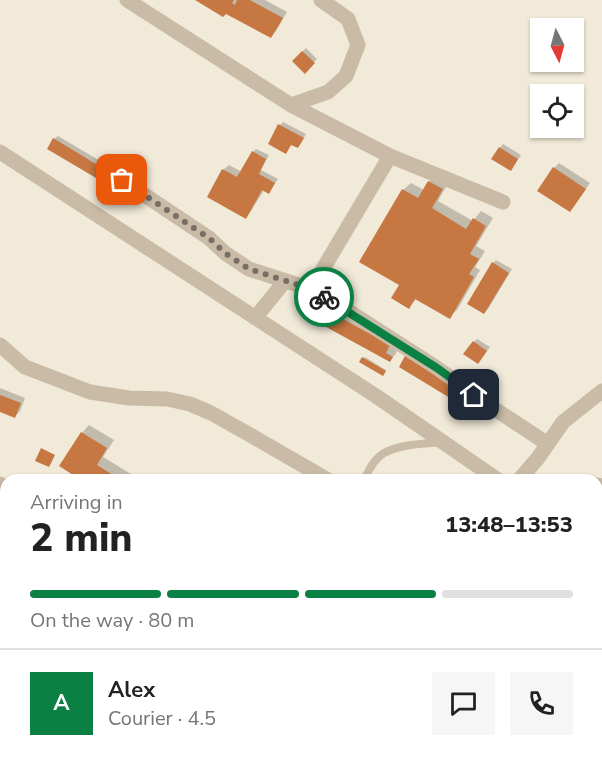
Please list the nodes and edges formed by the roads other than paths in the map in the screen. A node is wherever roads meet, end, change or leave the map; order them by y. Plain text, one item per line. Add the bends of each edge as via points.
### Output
1 (127, 0) edge
2 (321, 0) edge
3 (291, 105) junction
4 (0, 152) edge
5 (390, 156) junction
6 (122, 180) dead end
7 (503, 202) dead end
8 (285, 281) junction
9 (311, 289) junction
10 (255, 318) junction
11 (0, 345) edge
12 (602, 391) edge
13 (442, 442) junction
14 (548, 444) junction
15 (318, 474) edge
16 (367, 474) edge
17 (488, 474) edge
18 (524, 474) edge

1 - 3 street
2 - 3 street via 348,20 358,45 346,76 328,92
3 - 5 street
4 - 10 street
5 - 7 street
5 - 9 street
6 - 8 street via 249,269
8 - 9 street
8 - 10 street
9 - 14 street
10 - 13 street
11 - 15 street via 25,367 90,392 190,404
12 - 14 street via 563,422
13 - 16 lane via 382,453
13 - 17 street
14 - 18 street

